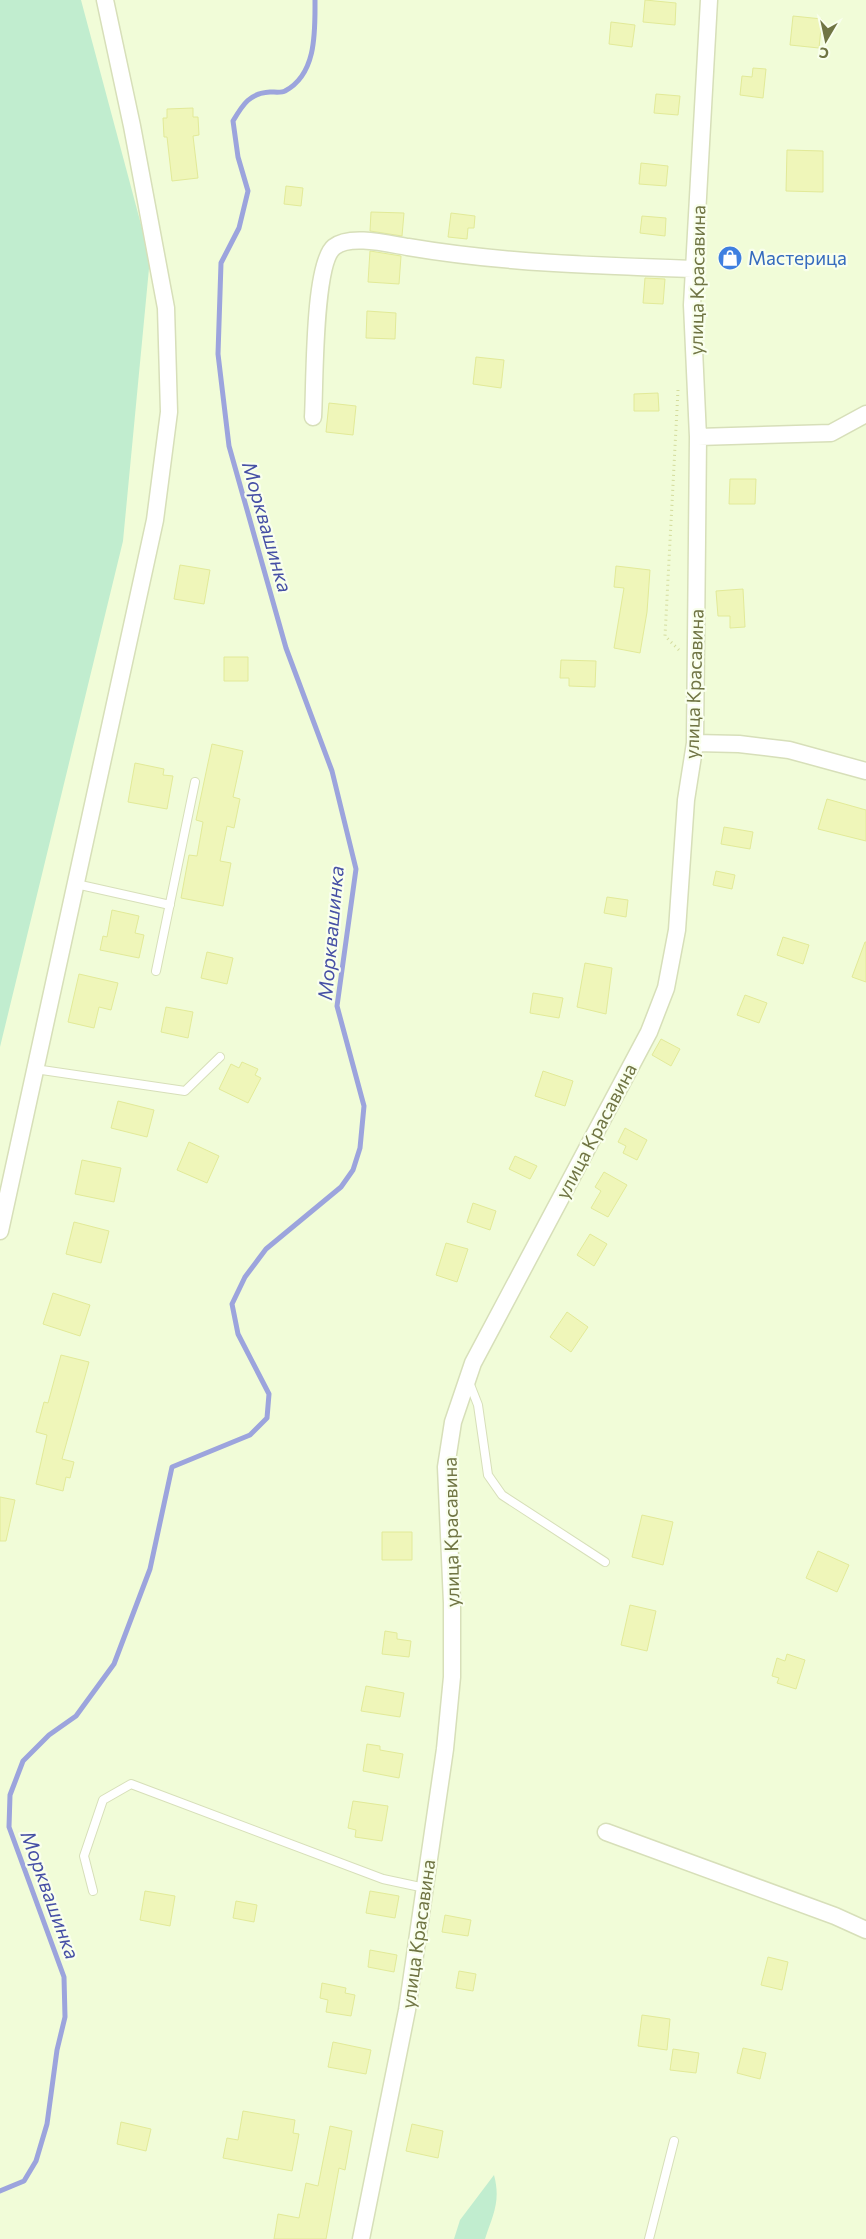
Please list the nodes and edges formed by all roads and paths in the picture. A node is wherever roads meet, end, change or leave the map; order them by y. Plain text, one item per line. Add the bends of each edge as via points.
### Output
1 (105, 0) edge
2 (710, 0) edge
3 (694, 269) junction
4 (678, 384) dead end
5 (866, 414) edge
6 (313, 417) dead end
7 (698, 437) junction
8 (696, 666) junction
9 (695, 743) junction
10 (866, 771) edge
11 (195, 782) dead end
12 (76, 884) junction
13 (170, 905) junction
14 (156, 971) dead end
15 (220, 1057) dead end
16 (35, 1069) junction
17 (0, 1231) edge
18 (468, 1378) junction
19 (605, 1562) dead end
20 (606, 1832) dead end
21 (425, 1888) junction
22 (93, 1891) dead end
23 (866, 1930) edge
24 (674, 2141) dead end
25 (361, 2239) edge
26 (649, 2239) edge

1 - 12 street via 166,308 169,412 155,520
2 - 3 street, улица Красавина
3 - 6 street via 606,266 444,253 369,241 347,241 334,247 324,264
3 - 7 street, улица Красавина via 692,305
4 - 8 path via 665,636
5 - 7 street via 831,433
7 - 8 street, улица Красавина
8 - 9 street, улица Красавина
9 - 10 street via 789,750
9 - 18 street, улица Красавина via 686,800 676,930 666,988 649,1032 473,1363
11 - 13 lane
12 - 13 lane
12 - 16 street
13 - 14 lane
15 - 16 lane via 185,1091
16 - 17 street
18 - 19 lane via 478,1405 488,1475 502,1495
18 - 21 street, улица Красавина via 453,1422 446,1467 452,1678
20 - 23 street
21 - 22 lane via 383,1879 131,1784 103,1800 84,1856
21 - 25 street, улица Красавина via 407,2010
24 - 26 lane

